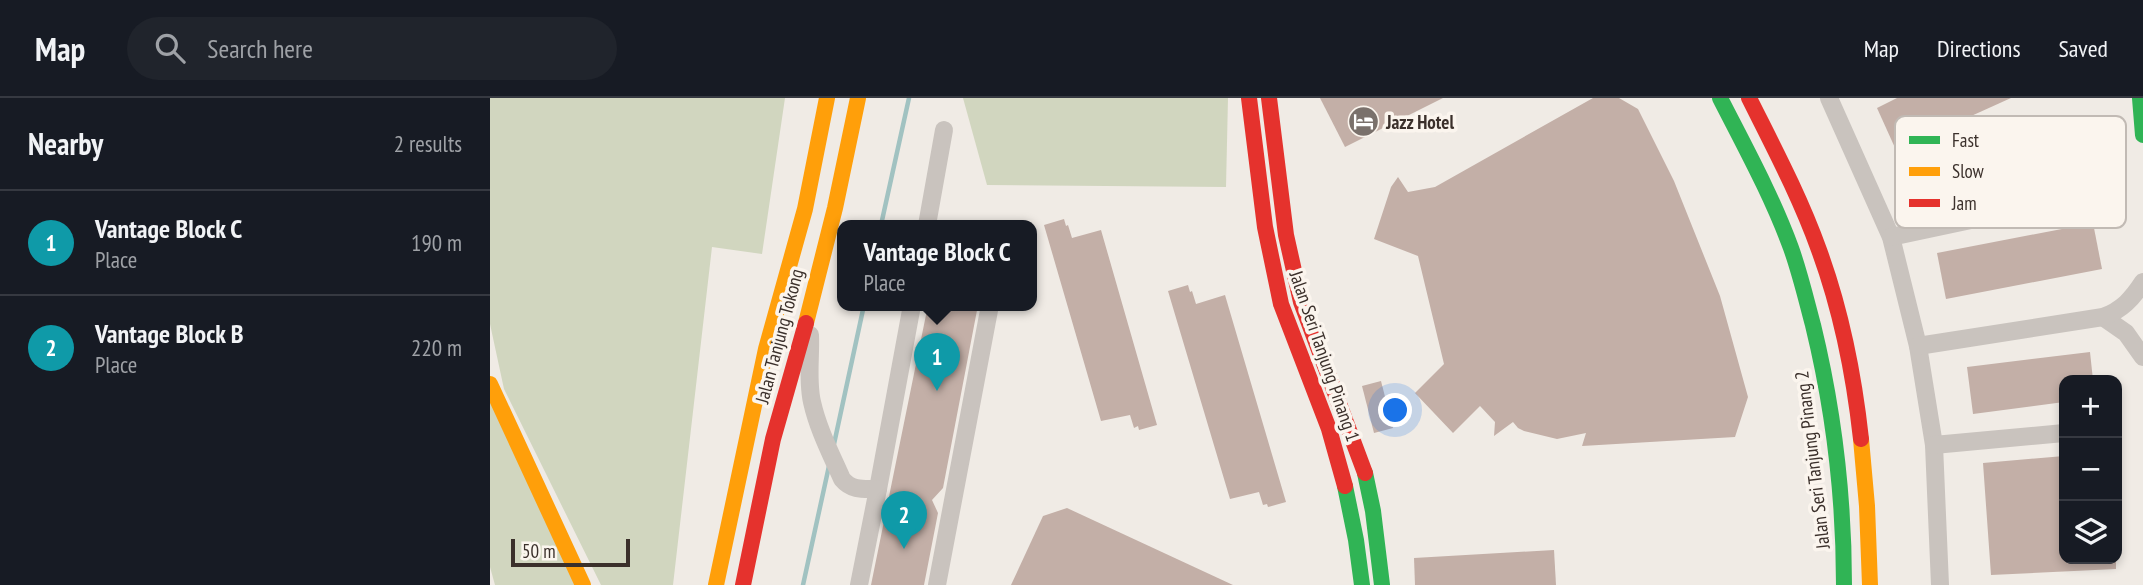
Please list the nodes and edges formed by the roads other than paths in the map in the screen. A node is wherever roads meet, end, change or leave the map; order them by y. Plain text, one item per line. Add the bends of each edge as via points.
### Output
1 (827, 98) edge
2 (858, 98) edge
3 (1249, 98) edge
4 (1269, 98) edge
5 (1720, 98) edge
6 (1749, 98) edge
7 (2140, 98) edge
8 (1833, 99) edge
9 (944, 130) dead end
10 (2143, 135) edge
11 (928, 220) edge
12 (1933, 228) edge
13 (1891, 237) junction
14 (2143, 282) edge
15 (810, 307) junction
16 (911, 311) edge
17 (989, 311) edge
18 (2103, 317) junction
19 (1918, 346) junction
20 (2143, 357) edge
21 (490, 384) edge
22 (1340, 403) junction
23 (1322, 410) junction
24 (2059, 433) edge
25 (1934, 445) junction
26 (878, 489) junction
27 (583, 585) edge
28 (716, 585) edge
29 (743, 585) edge
30 (859, 585) edge
31 (937, 585) edge
32 (1362, 585) edge
33 (1382, 585) edge
34 (1844, 585) edge
35 (1870, 585) edge
36 (1940, 585) edge

1 - 28 street, Jalan Tanjung Tokong via 804,209 766,349
2 - 15 street, Jalan Tanjung Tokong
3 - 23 street, Jalan Seri Tanjung Pinang 1 via 1272,264 1299,356
4 - 22 street, Jalan Seri Tanjung Pinang 1 via 1286,235 1301,302
5 - 34 street, Jalan Seri Tanjung Pinang 2 via 1790,245 1814,328 1833,434 1844,529
6 - 35 street via 1807,218 1842,325 1861,431
7 - 10 street
8 - 13 street
9 - 11 street
12 - 13 street
13 - 19 street
14 - 18 street via 2126,305
15 - 26 street via 811,400 817,423 848,486
15 - 29 street, Jalan Tanjung Tokong via 773,439
16 - 26 street
17 - 31 street
18 - 19 street
18 - 20 street via 2126,333
19 - 25 street
21 - 27 street
22 - 23 street
22 - 33 street, Jalan Seri Tanjung Pinang 1 via 1367,480
23 - 32 street, Jalan Seri Tanjung Pinang 1 via 1346,486
24 - 25 street
25 - 36 street
26 - 30 street

